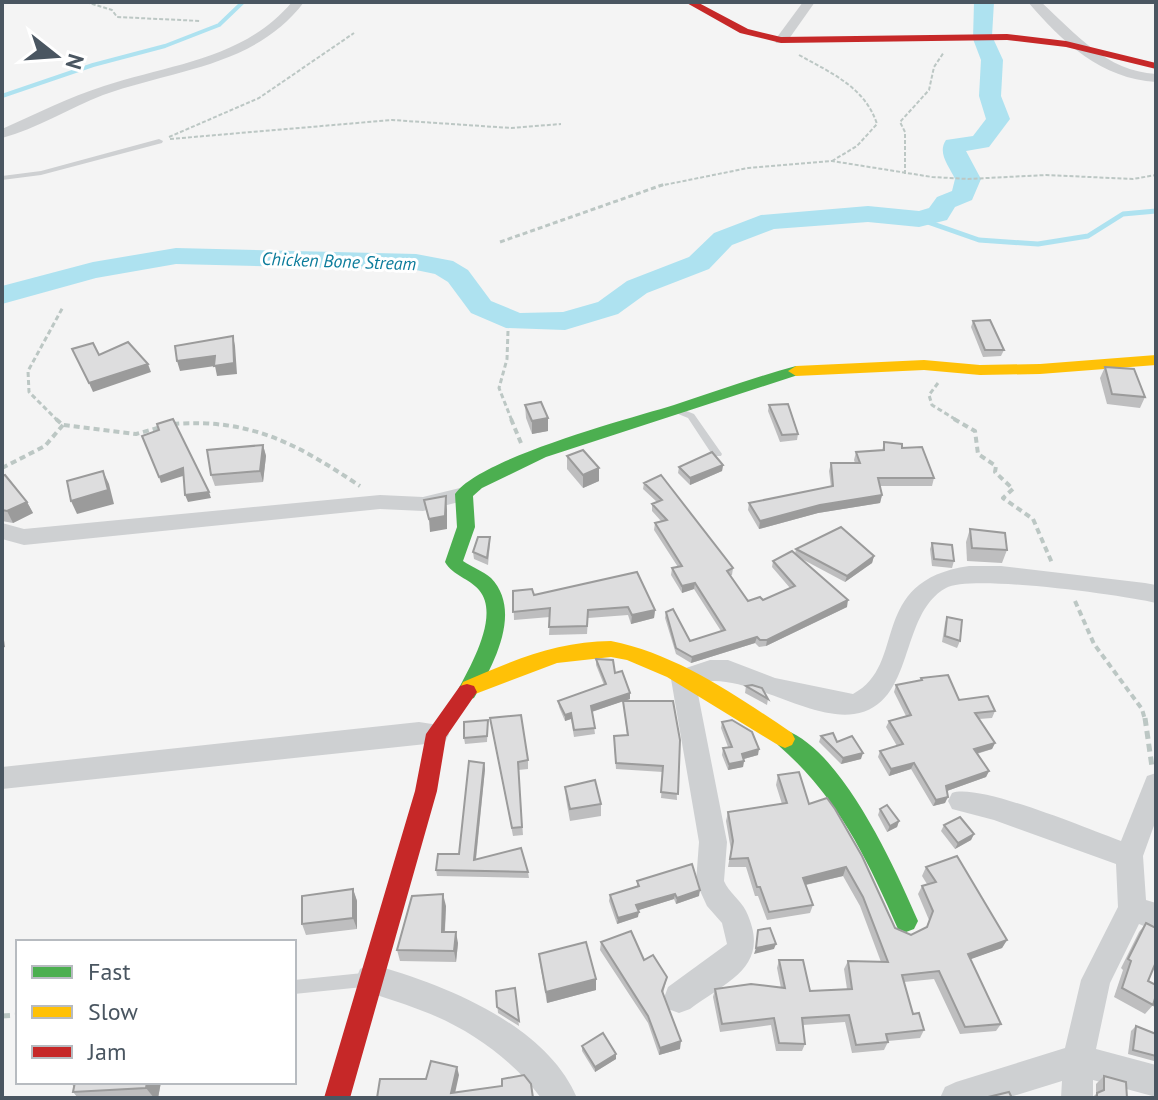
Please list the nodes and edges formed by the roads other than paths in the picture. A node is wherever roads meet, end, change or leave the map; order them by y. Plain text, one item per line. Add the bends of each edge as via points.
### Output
1 (298, 2) edge
2 (690, 2) edge
3 (809, 2) edge
4 (1034, 2) edge
5 (775, 39) junction
6 (1082, 48) junction
7 (1156, 66) edge
8 (1156, 78) edge
9 (2, 134) edge
10 (159, 141) road end
11 (2, 178) edge
12 (1156, 360) edge
13 (669, 409) junction
14 (717, 454) edge
15 (464, 494) junction
16 (2, 531) edge
17 (1156, 594) edge
18 (683, 679) junction
19 (470, 688) junction
20 (436, 734) junction
21 (2, 778) edge
22 (1156, 784) edge
23 (961, 801) dead end
24 (1129, 856) junction
25 (1144, 913) edge
26 (906, 921) dead end
27 (371, 979) junction
28 (296, 987) edge
29 (679, 998) dead end
30 (1078, 1060) junction
31 (1156, 1081) edge
32 (337, 1098) edge
33 (561, 1098) edge
34 (956, 1098) edge
35 (1077, 1098) edge

1 - 9 street via 276,28 246,46 97,93
2 - 5 street via 744,31
3 - 5 street
4 - 6 street
5 - 6 street via 1007,37
6 - 7 street
6 - 8 street via 1121,75
10 - 11 lane via 41,173
12 - 13 street via 1035,368 801,369
13 - 14 lane via 691,416
13 - 15 street via 525,461
15 - 16 street via 423,504 380,502 24,537
15 - 19 street via 466,527 454,562 483,581 496,604 496,624
17 - 18 street via 981,574 938,581 909,611 884,679 874,696 861,703 847,705 771,686 732,668 706,669
18 - 19 street via 611,649 524,667
18 - 26 street via 797,747 822,771 885,868
18 - 29 street via 713,842 710,882 735,919 742,944 738,956
19 - 20 street
20 - 21 street
20 - 27 street via 426,791
22 - 24 street
23 - 24 street
24 - 25 street
25 - 30 street via 1096,980
27 - 28 lane
27 - 32 street
27 - 33 street via 464,1012 530,1060
30 - 31 street
30 - 34 street
30 - 35 street

